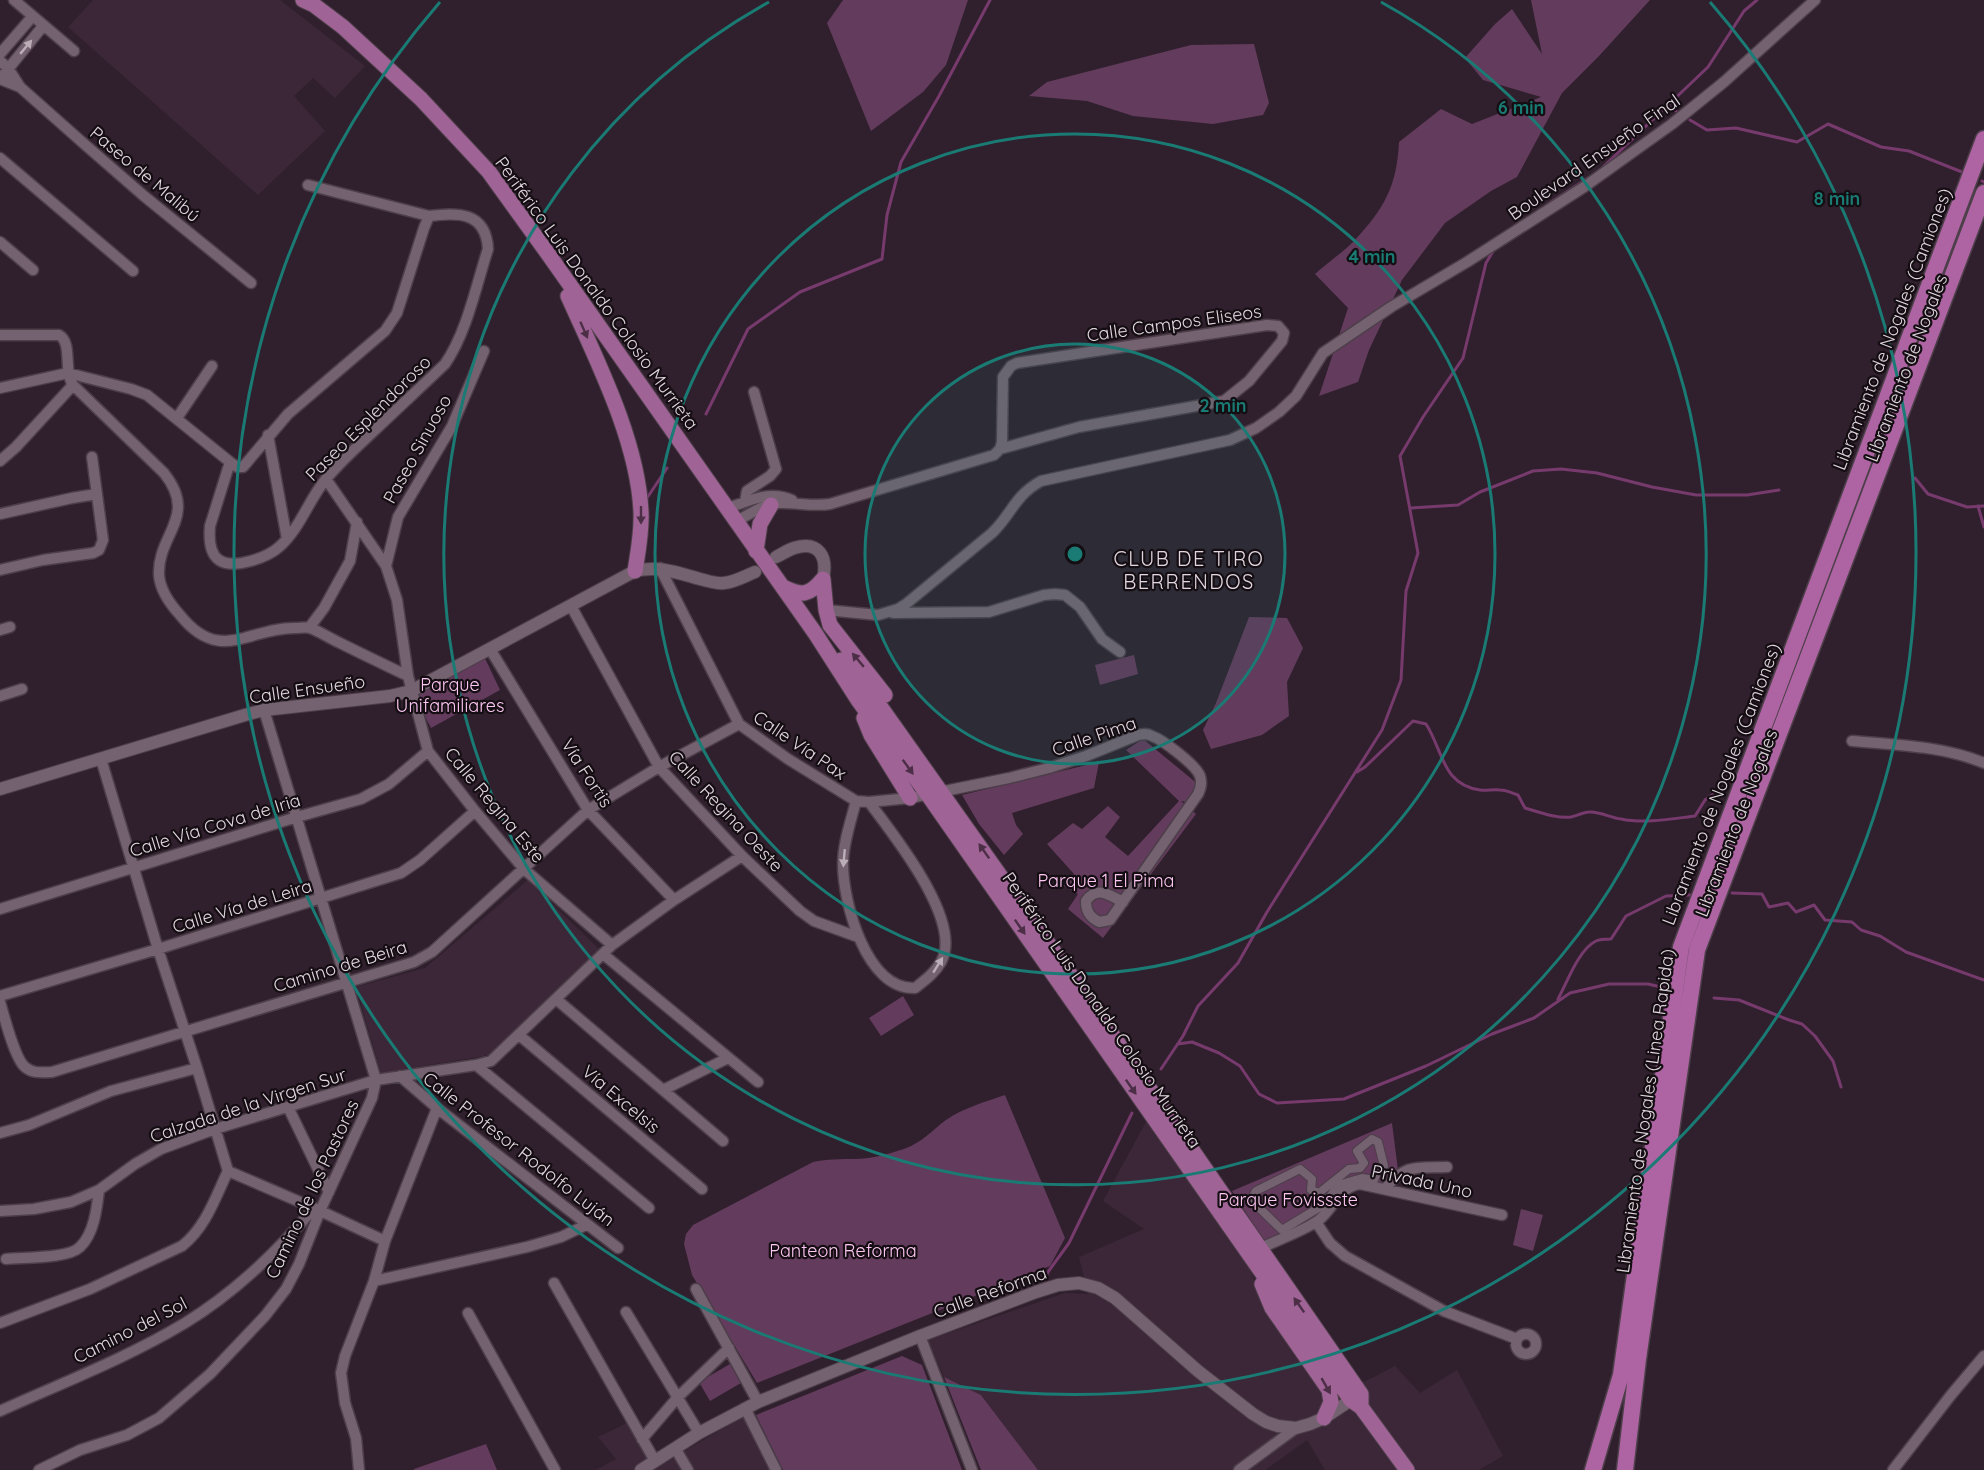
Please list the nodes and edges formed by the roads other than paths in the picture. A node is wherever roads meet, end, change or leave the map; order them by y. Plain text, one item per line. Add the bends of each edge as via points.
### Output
1 (14, 0) edge
2 (1815, 0) edge
3 (310, 2) edge
4 (32, 17) junction
5 (43, 26) junction
6 (74, 51) dead end
7 (0, 54) edge
8 (4, 65) edge
9 (0, 79) edge
10 (20, 87) junction
11 (1984, 139) edge
12 (0, 158) edge
13 (1984, 160) edge
14 (308, 185) dead end
15 (1984, 193) edge
16 (429, 216) junction
17 (1984, 218) edge
18 (0, 242) edge
19 (551, 258) junction
20 (33, 270) dead end
21 (133, 271) dead end
22 (251, 283) dead end
23 (0, 335) edge
24 (483, 351) dead end
25 (212, 366) dead end
26 (70, 379) junction
27 (0, 388) edge
28 (754, 392) dead end
29 (177, 418) junction
30 (268, 435) junction
31 (1000, 449) junction
32 (92, 457) dead end
33 (0, 461) edge
34 (230, 462) junction
35 (326, 478) junction
36 (97, 495) junction
37 (745, 502) junction
38 (778, 502) junction
39 (0, 514) edge
40 (731, 515) junction
41 (357, 522) junction
42 (287, 539) junction
43 (756, 551) junction
44 (776, 557) dead end
45 (386, 566) junction
46 (660, 568) junction
47 (0, 570) edge
48 (635, 571) junction
49 (755, 572) dead end
50 (823, 579) junction
51 (783, 587) junction
52 (571, 606) junction
53 (826, 610) junction
54 (889, 613) junction
55 (309, 628) junction
56 (490, 649) junction
57 (1120, 652) dead end
58 (408, 676) junction
59 (22, 689) dead end
60 (411, 691) junction
61 (0, 696) edge
62 (864, 696) junction
63 (264, 710) junction
64 (739, 724) junction
65 (896, 728) junction
66 (1852, 741) dead end
67 (428, 751) junction
68 (102, 759) junction
69 (1984, 763) edge
70 (659, 767) junction
71 (0, 789) edge
72 (935, 793) junction
73 (910, 798) junction
74 (856, 801) junction
75 (869, 802) junction
76 (588, 810) junction
77 (475, 811) junction
78 (297, 817) junction
79 (742, 856) junction
80 (134, 867) junction
81 (524, 869) junction
82 (320, 898) junction
83 (674, 900) junction
84 (1123, 902) dead end
85 (0, 909) edge
86 (858, 937) junction
87 (612, 945) junction
88 (158, 949) junction
89 (603, 954) junction
90 (347, 982) junction
91 (0, 996) edge
92 (556, 999) junction
93 (0, 1002) edge
94 (185, 1030) junction
95 (519, 1035) junction
96 (728, 1058) junction
97 (476, 1065) junction
98 (197, 1068) junction
99 (400, 1076) junction
100 (376, 1080) junction
101 (758, 1082) dead end
102 (663, 1090) junction
103 (288, 1107) junction
104 (437, 1108) junction
105 (215, 1130) junction
106 (0, 1133) edge
107 (723, 1141) dead end
108 (1384, 1166) junction
109 (1446, 1167) dead end
110 (228, 1172) junction
111 (1388, 1186) junction
112 (702, 1189) dead end
113 (99, 1190) junction
114 (329, 1192) junction
115 (649, 1208) dead end
116 (0, 1210) edge
117 (317, 1210) junction
118 (1503, 1215) dead end
119 (1316, 1222) junction
120 (586, 1225) junction
121 (385, 1241) junction
122 (618, 1248) dead end
123 (1254, 1255) junction
124 (6, 1258) dead end
125 (374, 1281) junction
126 (554, 1283) dead end
127 (696, 1289) dead end
128 (626, 1312) dead end
129 (468, 1313) dead end
130 (0, 1323) edge
131 (920, 1336) junction
132 (1517, 1339) dead end
133 (729, 1348) junction
134 (1984, 1356) edge
135 (678, 1397) junction
136 (1358, 1400) junction
137 (758, 1402) junction
138 (745, 1408) junction
139 (0, 1411) edge
140 (1324, 1418) junction
141 (1296, 1428) junction
142 (699, 1433) junction
143 (642, 1439) junction
144 (675, 1448) junction
145 (655, 1461) junction
146 (39, 1470) edge
147 (359, 1470) edge
148 (555, 1470) edge
149 (641, 1470) edge
150 (688, 1470) edge
151 (776, 1470) edge
152 (972, 1470) edge
153 (1239, 1470) edge
154 (1407, 1470) edge
155 (1593, 1470) edge
156 (1602, 1470) edge
157 (1625, 1470) edge
158 (1635, 1470) edge
159 (1893, 1470) edge

1 - 4 street
2 - 54 street, Boulevard Ensueño Final via 1663,132 1584,187 1323,353 1296,396 1256,428 1230,440 1041,481 1022,494 992,533 906,604
3 - 19 main road, Periférico Luis Donaldo Colosio Murrieta via 421,99 489,172
4 - 5 street
4 - 7 street
5 - 6 street
8 -> 5 street
8 - 9 street
8 - 10 street, Paseo de Malibú
9 - 10 street, Paseo de Malibú
10 - 22 street, Paseo de Malibú
11 - 155 highway, Libramiento de Nogales (Camiones) via 1681,947 1621,1375
12 - 21 street
13 - 156 highway, Libramiento de Nogales (Linea Rapida) via 1687,949 1625,1382
14 - 16 street
15 - 157 highway, Libramiento de Nogales via 1697,950
16 - 30 street via 397,313 385,332
16 - 35 street, Paseo Esplendoroso via 453,214 472,218 487,239 488,249 460,336 445,364
17 - 158 highway, Libramiento de Nogales via 1709,950
18 - 20 street
19 - 40 main road, Periférico Luis Donaldo Colosio Murrieta
19 -> 48 main road via 625,433 640,497
23 - 26 street via 63,337
24 - 45 street, Paseo Sinuoso via 452,426 398,517
25 - 29 street
26 - 27 street
26 - 29 street via 131,389 147,395
26 - 33 street via 16,447
26 - 55 street via 164,473 176,491 178,508 159,576 165,595 188,625 206,637 231,642 276,630
28 - 37 street via 776,469 747,491
29 - 34 street
30 - 34 street via 245,465 237,467
30 - 42 street
31 - 31 street, Calle Campos Eliseos via 1079,427 1224,401 1250,381 1284,333 1278,326 1267,325 1017,363 1003,376
31 - 38 street, Calle Campos Eliseos via 986,459 830,504
32 - 36 street
34 - 42 street, Paseo Esplendoroso via 210,526 211,546 217,559 232,563 255,560 270,554
35 - 41 street
35 - 42 street, Paseo Esplendoroso
36 - 39 street
36 - 47 street via 103,540 99,550
37 - 38 street via 766,495
37 - 40 street
38 - 40 street
38 - 43 main road via 760,524
40 - 43 main road, Periférico Luis Donaldo Colosio Murrieta
41 - 45 street
41 - 55 street via 350,561
43 - 51 main road, Periférico Luis Donaldo Colosio Murrieta
44 - 50 street via 794,548 814,548 824,556
45 - 58 street via 397,600
46 - 48 street
46 - 49 street via 723,583
46 - 64 street, Calle Vía Pax
48 - 52 street, Calle Ensueño
50 - 51 main road via 803,594
50 - 53 main road
51 - 62 main road, Periférico Luis Donaldo Colosio Murrieta
52 - 56 street, Calle Ensueño
52 - 70 street, Calle Regina Oeste
53 - 54 street
65 -> 53 main road via 892,705 834,631
54 - 57 street via 989,612 1044,595 1065,595 1080,607 1102,639
55 - 58 street
56 - 60 street, Calle Ensueño
56 - 76 street, Vía Fortis
58 - 60 street
59 - 61 street
60 - 63 street, Calle Ensueño
60 - 67 street, Calle Regina Este
62 - 65 main road, Periférico Luis Donaldo Colosio Murrieta
62 -> 72 main road, Periférico Luis Donaldo Colosio Murrieta
62 - 73 main road via 871,735
63 - 68 street, Calle Ensueño
63 - 78 street
64 - 70 street, Camino de Beira
64 - 74 street, Calle Vía Pax
65 - 72 main road, Periférico Luis Donaldo Colosio Murrieta
66 - 69 street via 1940,750
67 - 77 street, Calle Regina Este
67 - 78 street, Calle Vía Cova de Iria via 376,792
68 - 71 street, Calle Ensueño
68 - 80 street
70 - 76 street, Camino de Beira
70 - 79 street, Calle Regina Oeste
72 - 73 street, Calle Vía Pax
72 - 84 street, Calle Pima via 1049,768 1138,735 1155,736 1193,766 1201,786
72 - 123 main road, Periférico Luis Donaldo Colosio Murrieta
73 - 75 street, Calle Vía Pax
74 - 75 street, Calle Vía Pax
74 -> 86 street via 843,861 849,909
86 -> 75 street via 883,975 908,988 915,988 942,961 944,930 932,895
76 - 81 street, Camino de Beira
76 - 83 street, Vía Fortis
77 - 81 street, Calle Regina Este
77 - 82 street, Calle Vía de Leira via 401,873
78 - 80 street, Calle Vía Cova de Iria
78 - 82 street
79 - 83 street, Calzada de la Virgen Sur
79 - 86 street, Calle Regina Oeste via 806,917
80 - 85 street, Calle Vía Cova de Iria
80 - 88 street
81 - 87 street, Calle Regina Este
81 - 90 street, Camino de Beira via 432,952 414,962
82 - 88 street, Calle Vía de Leira
82 - 90 street
83 - 87 street, Calzada de la Virgen Sur
87 - 89 street, Calzada de la Virgen Sur
88 - 91 street, Calle Vía de Leira
88 - 94 street
89 - 92 street, Calzada de la Virgen Sur
89 - 96 street
90 - 94 street, Camino de Beira
90 - 100 street
92 - 95 street, Calzada de la Virgen Sur
92 - 102 street
93 - 94 street, Camino de Beira via 20,1061 39,1073
94 - 98 street
95 - 97 street, Calzada de la Virgen Sur via 496,1058
95 - 112 street, Vía Excelsis
96 - 101 street
96 - 102 street
97 - 99 street, Calzada de la Virgen Sur
97 - 115 street
98 - 105 street
98 - 106 street via 111,1091
99 - 100 street, Calzada de la Virgen Sur
99 - 104 street, Calle Profesor Rodolfo Luján
100 - 103 street, Calzada de la Virgen Sur
100 - 114 street, Camino de los Pastores via 372,1098
102 - 107 street
103 - 105 street, Calzada de la Virgen Sur
103 - 114 street
104 - 120 street, Calle Profesor Rodolfo Luján
104 - 121 street
105 - 110 street
105 - 113 street, Calzada de la Virgen Sur via 146,1156
108 - 108 street via 1374,1180 1362,1178 1338,1185 1325,1203 1282,1230 1251,1200 1256,1191 1299,1169 1312,1179 1311,1190 1319,1193 1349,1169 1360,1168 1364,1163 1357,1151 1372,1139 1378,1142
108 - 111 street
109 - 111 street via 1411,1169 1399,1173
110 - 117 street
110 - 130 street via 202,1225 182,1245 90,1289
111 - 118 street, Privada Uno
111 - 119 street, Privada Uno via 1350,1187
113 - 116 street, Calzada de la Virgen Sur via 71,1202
113 - 124 street via 95,1216 80,1247 65,1254
114 - 117 street, Camino de los Pastores
117 - 121 street
117 - 139 street, Camino del Sol via 239,1284 194,1317 135,1349
117 - 146 street, Camino de los Pastores via 298,1264 278,1300 210,1374 146,1426
119 - 123 street, Privada Uno
119 - 132 street via 1345,1256 1449,1313
120 - 122 street, Calle Profesor Rodolfo Luján
120 - 125 street via 527,1247
121 - 125 street
123 - 136 main road, Periférico Luis Donaldo Colosio Murrieta
123 -> 140 main road via 1272,1308 1329,1389 1331,1402
125 - 147 street via 341,1373
126 - 143 street
127 - 133 street
128 - 135 street
129 - 148 street
131 - 137 street, Calle Reforma
131 - 141 street, Calle Reforma via 1036,1292 1080,1283 1115,1298 1253,1414 1272,1424
131 - 152 street
133 - 135 street
133 - 137 street
134 - 159 street
135 - 142 street
135 - 143 street
136 - 140 street
136 - 154 main road, Periférico Luis Donaldo Colosio Murrieta
137 - 138 street, Calle Reforma
138 - 142 street, Calle Reforma
138 - 151 street
140 - 141 street
141 - 153 street
142 - 144 street, Calle Reforma
143 - 145 street
144 - 145 street, Calle Reforma
144 - 150 street
145 - 149 street, Calle Reforma

